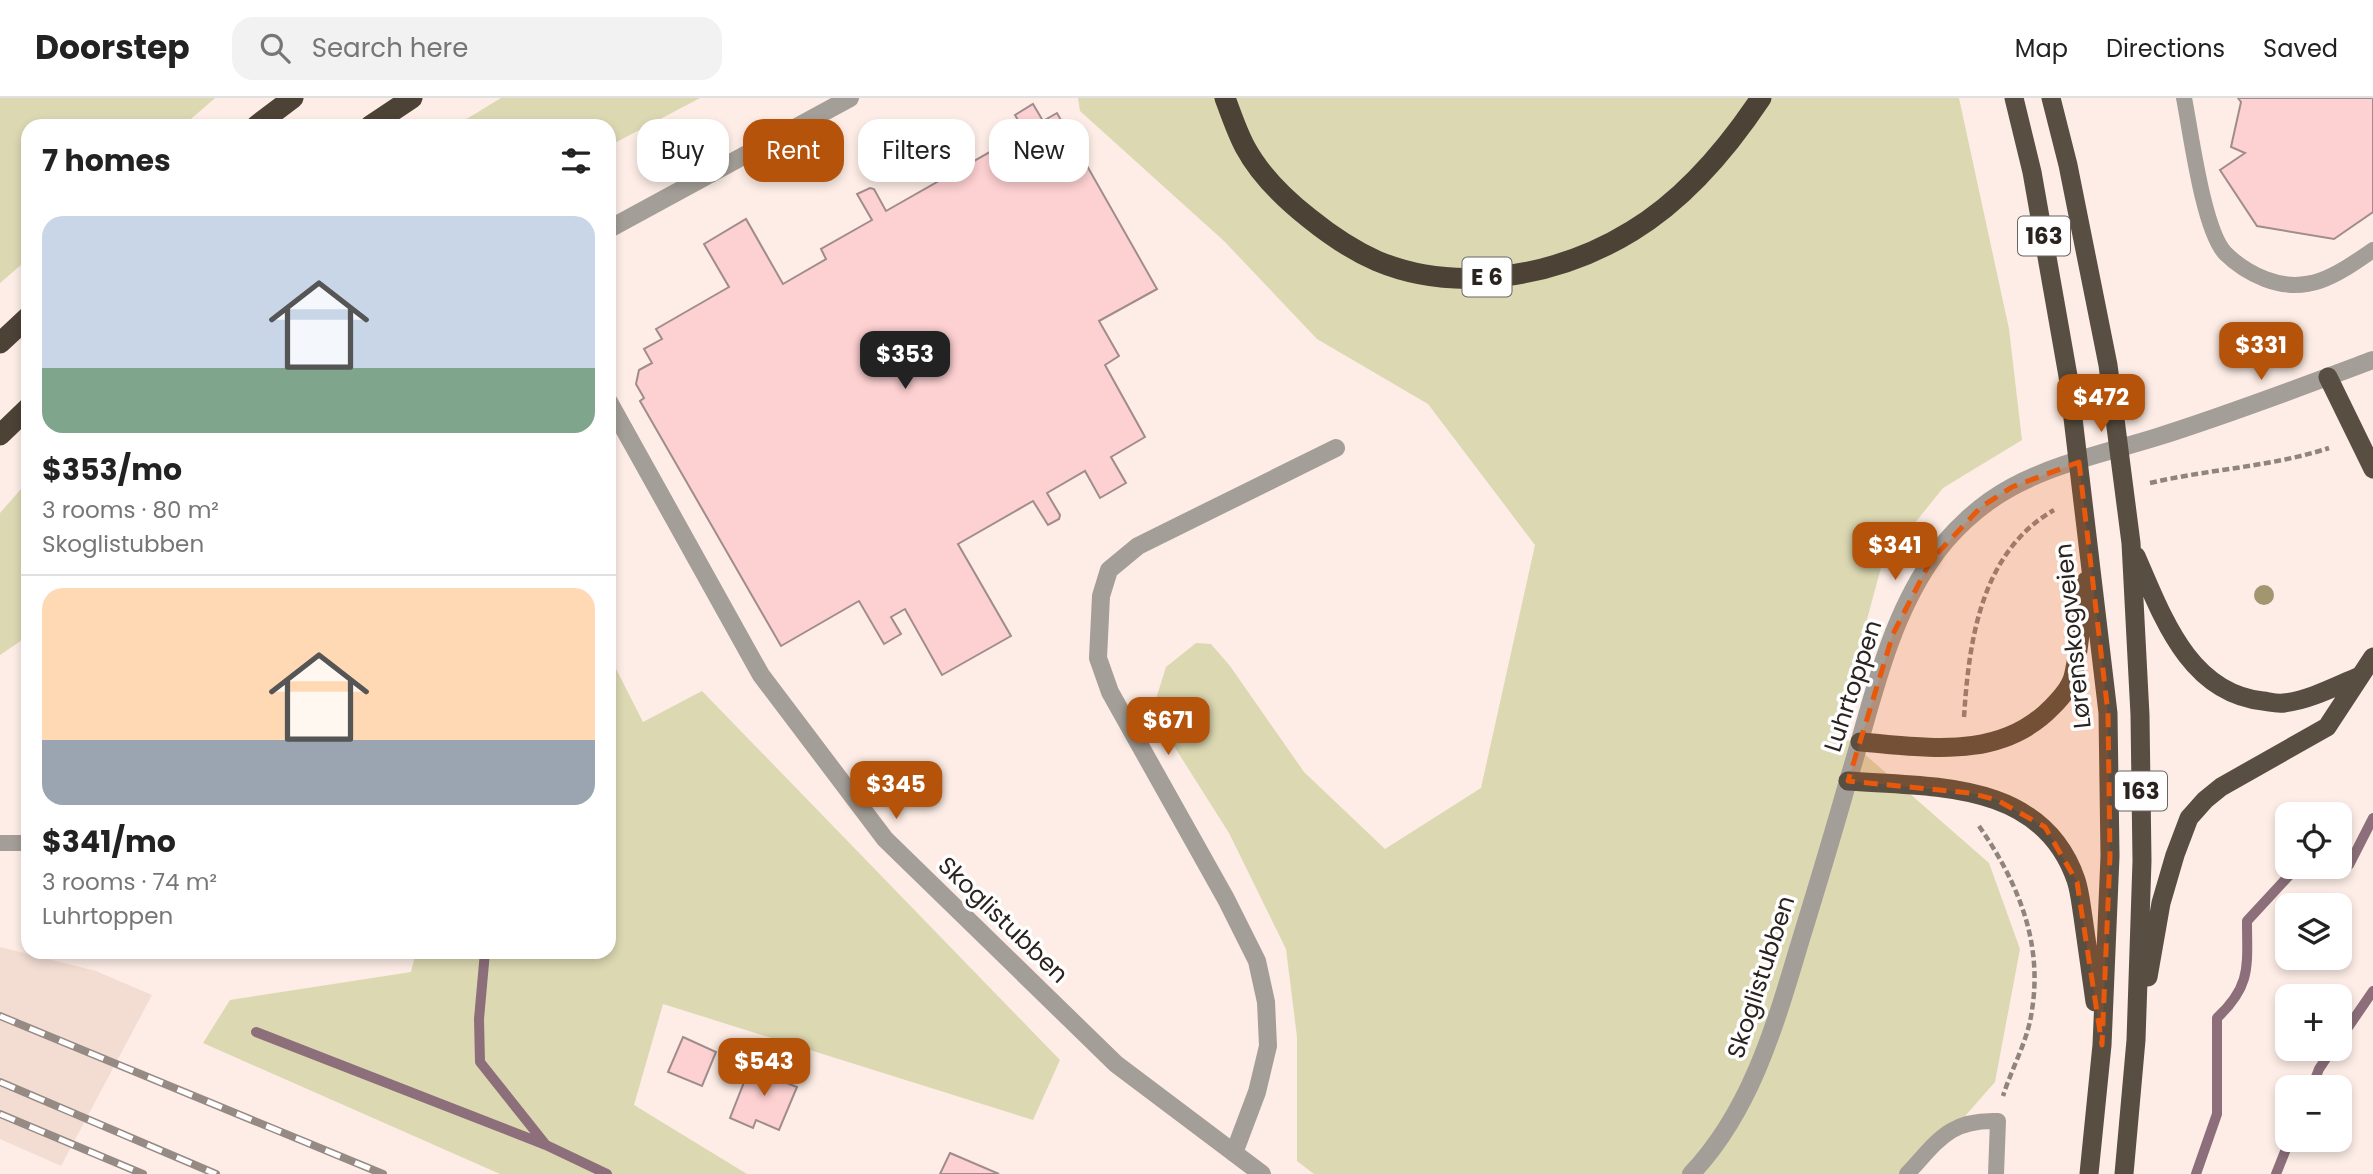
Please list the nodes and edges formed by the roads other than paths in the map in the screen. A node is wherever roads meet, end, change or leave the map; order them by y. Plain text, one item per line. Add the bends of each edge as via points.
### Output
1 (293, 98) edge
2 (412, 98) edge
3 (850, 98) edge
4 (1225, 98) edge
5 (1761, 98) edge
6 (2014, 98) edge
7 (2051, 98) edge
8 (2184, 98) edge
9 (265, 119) edge
10 (380, 119) edge
11 (616, 225) edge
12 (2373, 250) edge
13 (21, 324) edge
14 (0, 343) edge
15 (2373, 360) edge
16 (2328, 377) junction
17 (21, 415) edge
18 (616, 415) edge
19 (0, 435) edge
20 (1336, 448) dead end
21 (2373, 469) edge
22 (2131, 543) junction
23 (2090, 553) junction
24 (2373, 657) edge
25 (2360, 676) junction
26 (1860, 742) junction
27 (1848, 781) junction
28 (0, 843) edge
29 (21, 843) edge
30 (2136, 1040) junction
31 (2102, 1045) junction
32 (1234, 1153) junction
33 (1262, 1174) edge
34 (1691, 1174) edge
35 (1908, 1174) edge
36 (1996, 1174) edge
37 (2089, 1174) edge
38 (2124, 1174) edge

1 - 9 highway
2 - 10 highway
3 - 11 street
4 - 5 highway, E 6 via 1245,148 1262,172 1324,230 1378,261 1407,270 1443,277 1484,277 1563,264 1633,231 1668,206 1705,170
6 - 23 highway, Lørenskogveien / 163 via 2032,172 2068,376
7 - 22 highway, 163 via 2108,365
8 - 12 lane via 2206,213 2223,251 2250,273 2281,286 2309,286 2342,272
13 - 14 highway
15 - 16 street, Luhrtoppen
16 - 21 highway
16 - 26 street, Luhrtoppen via 2053,470 2012,487 1981,507 1931,560 1910,595
17 - 19 highway
18 - 32 street, Skoglistubben via 761,676 885,839 1116,1064
20 - 32 street via 1138,546 1110,570 1101,596 1098,658 1110,692 1227,899 1256,961 1266,1002 1268,1046
22 - 25 highway via 2185,655 2212,683 2243,699 2283,704
22 - 30 highway, 163 via 2140,715
23 - 26 highway via 2073,679 2041,719 2024,730 1966,748
23 - 31 highway, Lørenskogveien / 163 via 2108,713 2110,856
24 - 25 highway
25 - 30 highway via 2327,727 2221,787 2189,818 2161,903
26 - 27 street, Luhrtoppen
27 - 31 highway via 1970,793 1997,800 2045,827 2077,882
27 - 34 street, Skoglistubben via 1759,1066 1721,1139
28 - 29 lane
30 - 38 highway, 163
31 - 37 highway, Lørenskogveien / 163
32 - 33 street, Skoglistubben
35 - 36 lane via 1952,1129 1977,1120 1998,1121

